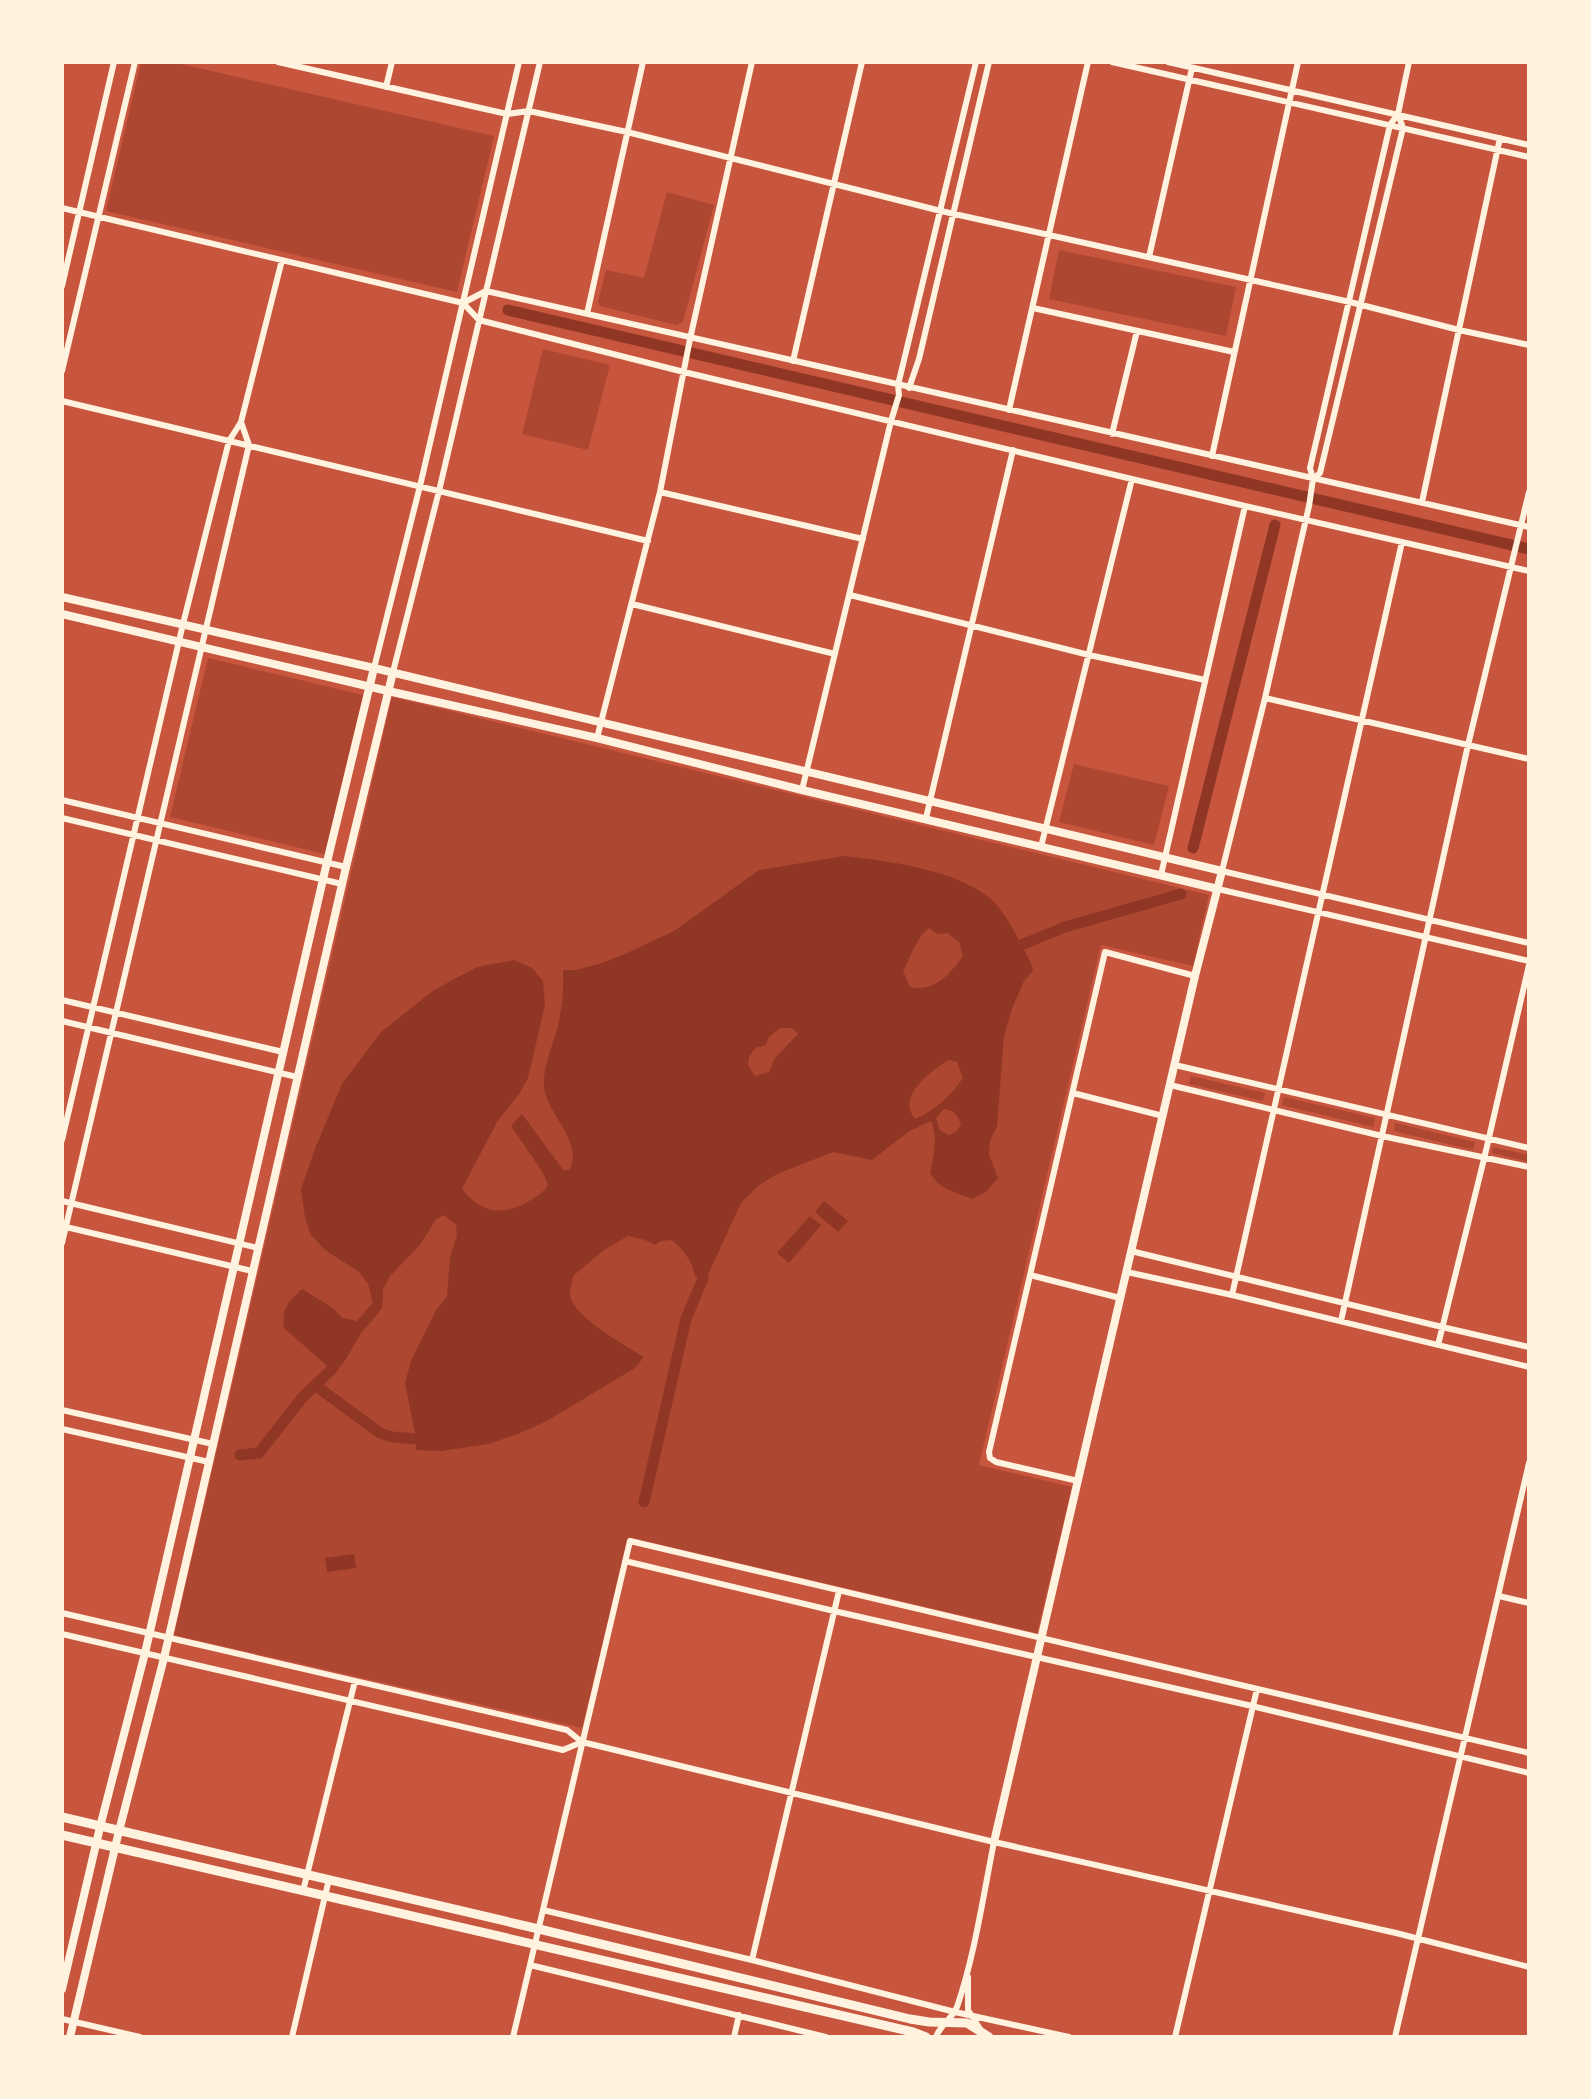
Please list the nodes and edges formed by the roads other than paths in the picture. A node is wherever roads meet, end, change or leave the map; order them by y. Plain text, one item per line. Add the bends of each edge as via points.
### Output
1 (114, 62) edge
2 (135, 62) edge
3 (278, 62) edge
4 (392, 62) edge
5 (519, 62) edge
6 (540, 62) edge
7 (643, 62) edge
8 (752, 62) edge
9 (862, 62) edge
10 (976, 62) edge
11 (989, 62) edge
12 (1088, 62) edge
13 (1112, 62) edge
14 (1168, 62) edge
15 (1298, 62) edge
16 (1409, 62) edge
17 (1192, 68) junction
18 (1190, 79) junction
19 (386, 87) junction
20 (1292, 91) junction
21 (1289, 103) junction
22 (529, 111) junction
23 (507, 114) junction
24 (1398, 114) junction
25 (1390, 125) junction
26 (1403, 128) junction
27 (627, 132) junction
28 (1500, 138) junction
29 (1529, 145) edge
30 (1498, 150) junction
31 (1529, 157) edge
32 (730, 158) junction
33 (833, 185) junction
34 (62, 208) edge
35 (941, 211) junction
36 (80, 212) junction
37 (954, 214) junction
38 (98, 216) junction
39 (1049, 235) junction
40 (1149, 257) junction
41 (282, 260) junction
42 (1250, 280) junction
43 (62, 286) edge
44 (486, 291) junction
45 (1350, 302) junction
46 (463, 303) junction
47 (1361, 304) junction
48 (1033, 308) junction
49 (587, 314) junction
50 (479, 320) junction
51 (1459, 330) junction
52 (1137, 331) junction
53 (690, 339) junction
54 (1529, 345) edge
55 (1234, 352) junction
56 (793, 361) junction
57 (62, 371) edge
58 (684, 372) junction
59 (898, 385) junction
60 (909, 388) junction
61 (899, 395) junction
62 (62, 401) edge
63 (1009, 410) junction
64 (891, 421) junction
65 (241, 422) junction
66 (1112, 434) junction
67 (229, 441) junction
68 (249, 445) junction
69 (1013, 450) junction
70 (1212, 456) junction
71 (1132, 479) junction
72 (1313, 479) junction
73 (420, 486) junction
74 (439, 491) junction
75 (660, 492) junction
76 (1529, 492) edge
77 (1422, 502) junction
78 (1245, 506) junction
79 (1305, 519) junction
80 (1521, 525) junction
81 (1529, 527) edge
82 (863, 539) junction
83 (648, 541) junction
84 (1402, 542) junction
85 (1511, 567) junction
86 (1529, 571) edge
87 (850, 595) junction
88 (62, 597) edge
89 (632, 604) junction
90 (62, 614) edge
91 (183, 624) junction
92 (973, 626) junction
93 (206, 629) junction
94 (179, 642) junction
95 (203, 646) junction
96 (835, 654) junction
97 (1089, 655) junction
98 (374, 668) junction
99 (393, 672) junction
100 (1205, 680) junction
101 (369, 686) junction
102 (388, 691) junction
103 (1265, 698) junction
104 (1361, 720) junction
105 (602, 722) junction
106 (597, 738) junction
107 (1468, 745) junction
108 (1529, 759) edge
109 (806, 771) junction
110 (802, 790) junction
111 (62, 800) edge
112 (929, 801) junction
113 (62, 818) edge
114 (138, 818) junction
115 (926, 818) junction
116 (161, 823) junction
117 (1046, 830) junction
118 (134, 835) junction
119 (157, 841) junction
120 (1041, 847) junction
121 (1165, 856) junction
122 (327, 862) junction
123 (346, 867) junction
124 (1222, 871) junction
125 (1161, 875) junction
126 (323, 880) junction
127 (342, 884) junction
128 (1218, 889) junction
129 (1322, 895) junction
130 (1318, 913) junction
131 (1430, 920) junction
132 (1426, 938) junction
133 (1529, 943) edge
134 (1529, 963) edge
135 (1195, 976) junction
136 (62, 1000) edge
137 (93, 1007) junction
138 (116, 1013) junction
139 (62, 1021) edge
140 (89, 1028) junction
141 (112, 1033) junction
142 (283, 1052) junction
143 (1175, 1065) junction
144 (278, 1073) junction
145 (297, 1077) junction
146 (1170, 1085) junction
147 (1279, 1090) junction
148 (1073, 1093) junction
149 (1274, 1111) junction
150 (1386, 1115) junction
151 (1163, 1116) junction
152 (1382, 1136) junction
153 (1489, 1139) junction
154 (62, 1140) edge
155 (1529, 1148) edge
156 (1484, 1159) junction
157 (1529, 1167) edge
158 (62, 1201) edge
159 (71, 1204) junction
160 (64, 1227) edge
161 (62, 1243) edge
162 (239, 1243) junction
163 (258, 1248) junction
164 (1131, 1251) junction
165 (234, 1267) junction
166 (252, 1271) junction
167 (1127, 1272) junction
168 (1030, 1275) junction
169 (1236, 1276) junction
170 (1232, 1295) junction
171 (1120, 1298) junction
172 (1345, 1303) junction
173 (1341, 1321) junction
174 (1442, 1327) junction
175 (1438, 1345) junction
176 (1529, 1347) edge
177 (1529, 1367) edge
178 (62, 1410) edge
179 (62, 1429) edge
180 (194, 1440) junction
181 (213, 1444) junction
182 (190, 1458) junction
183 (209, 1462) junction
184 (1529, 1463) edge
185 (1078, 1481) junction
186 (625, 1561) junction
187 (839, 1591) junction
188 (1499, 1596) junction
189 (1529, 1603) edge
190 (834, 1611) junction
191 (62, 1613) edge
192 (149, 1633) junction
193 (62, 1634) edge
194 (168, 1638) junction
195 (1041, 1639) junction
196 (145, 1653) junction
197 (1037, 1657) junction
198 (164, 1658) junction
199 (355, 1681) junction
200 (1257, 1689) junction
201 (350, 1700) junction
202 (1252, 1706) junction
203 (1466, 1738) junction
204 (582, 1742) junction
205 (1529, 1753) edge
206 (1461, 1757) junction
207 (1529, 1773) edge
208 (791, 1793) junction
209 (62, 1817) edge
210 (100, 1826) junction
211 (119, 1831) junction
212 (62, 1835) edge
213 (994, 1842) junction
214 (96, 1844) junction
215 (115, 1848) junction
216 (308, 1874) junction
217 (329, 1879) junction
218 (303, 1891) junction
219 (1208, 1891) junction
220 (325, 1896) junction
221 (543, 1910) junction
222 (539, 1929) junction
223 (1419, 1940) junction
224 (535, 1946) junction
225 (752, 1960) junction
226 (530, 1965) junction
227 (969, 1966) junction
228 (1529, 1967) edge
229 (62, 1989) edge
230 (739, 2015) junction
231 (971, 2015) junction
232 (952, 2016) junction
233 (62, 2019) edge
234 (74, 2021) junction
235 (983, 2036) edge
236 (70, 2037) edge
237 (140, 2037) edge
238 (292, 2037) edge
239 (513, 2037) edge
240 (734, 2037) edge
241 (826, 2037) edge
242 (926, 2037) edge
243 (936, 2037) edge
244 (1069, 2037) edge
245 (1175, 2037) edge
246 (1395, 2037) edge

1 - 36 street
2 - 38 street
3 - 19 street
4 - 19 street
5 - 23 street
6 - 22 street
7 - 27 street
8 - 32 street
9 - 33 street
10 - 35 street
11 - 37 street
12 - 39 street
13 - 18 street
14 - 17 street
15 - 20 street
16 - 24 street
17 - 18 street
17 - 20 street
18 - 21 street
18 - 40 street
19 - 23 street
20 - 21 street
20 - 24 street
21 - 25 street
21 - 42 street
22 - 23 street
22 - 27 street
22 - 44 street
23 - 46 street
24 - 25 street
24 - 26 street
24 - 28 street
25 - 26 street
25 - 45 street
26 - 30 street
26 - 47 street
27 - 32 street
27 - 49 street
28 - 29 street
28 - 30 street
30 - 31 street
30 - 51 street
32 - 33 street
32 - 53 street
33 - 35 street
33 - 56 street
34 - 36 street
35 - 37 street
35 - 59 street
36 - 38 street
36 - 43 street
37 - 39 street
37 - 60 street
38 - 41 street
38 - 57 street
39 - 40 street
39 - 48 street
40 - 42 street
41 - 46 street
41 - 65 street
42 - 45 street
42 - 55 street
44 - 46 street
44 - 49 street
44 - 50 street
45 - 47 street
45 - 72 street via 1310,468
46 - 50 street
46 - 73 street
47 - 51 street
47 - 72 street via 1320,473
48 - 52 street
48 - 63 street
49 - 53 street
50 - 58 street
50 - 74 street
51 - 54 street
51 - 77 street
52 - 55 street
52 - 66 street
53 - 56 street
53 - 58 street
55 - 70 street
56 - 59 street
58 - 64 street
58 - 75 street
59 - 60 street
59 - 61 street
60 - 61 street
60 - 63 street
61 - 64 street
62 - 67 street
63 - 66 street
64 - 69 street
64 - 82 street
65 - 67 street
65 - 68 street
66 - 70 street
67 - 68 street
67 - 91 street
68 - 73 street
68 - 93 street
69 - 71 street
69 - 92 street
70 - 72 street
71 - 78 street
71 - 97 street
72 - 77 street
72 - 79 street
73 - 74 street
73 - 98 street
74 - 83 street
74 - 99 street
75 - 82 street
75 - 83 street
76 - 80 street
77 - 80 street
78 - 79 street
78 - 100 street
79 - 84 street
79 - 103 street
80 - 81 street
80 - 85 street
82 - 87 street
83 - 89 street
84 - 85 street
84 - 104 street
85 - 86 street
85 - 107 street
87 - 92 street
87 - 96 street
88 - 91 street
89 - 96 street
89 - 105 street
90 - 94 street
91 - 93 street
91 - 94 street
92 - 97 street
92 - 112 street
93 - 95 street
93 - 98 street
94 - 95 street
94 - 114 street
95 - 101 street
95 - 116 street
96 - 109 street
97 - 100 street
97 - 117 street
98 - 99 street
98 - 101 street
99 - 102 street
99 - 105 street
100 - 121 street
101 - 102 street
101 - 122 street
102 - 106 street
102 - 123 street
103 - 104 street
103 - 124 street
104 - 107 street
104 - 129 street
105 - 106 street
105 - 109 street
106 - 110 street
107 - 108 street
107 - 131 street
109 - 110 street
109 - 112 street
110 - 115 street
111 - 114 street
112 - 115 street
112 - 117 street
113 - 118 street
114 - 116 street
114 - 118 street
115 - 120 street
116 - 119 street
116 - 122 street
117 - 120 street
117 - 121 street
118 - 119 street
118 - 137 street
119 - 126 street
119 - 138 street
120 - 125 street
121 - 124 street
121 - 125 street
122 - 123 street
122 - 126 street
123 - 127 street
124 - 128 street
124 - 129 street
125 - 128 street
126 - 127 street
126 - 142 street
127 - 145 street
128 - 130 street
128 - 135 street
129 - 130 street
129 - 131 street
130 - 132 street
130 - 147 street
131 - 132 street
131 - 133 street
132 - 134 street
132 - 150 street
134 - 153 street
135 - 143 street
135 - 148 street via 1105,952
136 - 137 street
137 - 138 street
137 - 140 street
138 - 141 street
138 - 142 street
139 - 140 street
140 - 141 street
140 - 154 street
141 - 144 street
141 - 159 street
142 - 144 street
143 - 146 street
143 - 147 street
144 - 145 street
144 - 162 street
145 - 163 street
146 - 149 street
146 - 151 street
147 - 149 street
147 - 150 street
148 - 151 street
148 - 168 street
149 - 152 street
149 - 169 street
150 - 152 street
150 - 153 street
151 - 164 street
152 - 156 street
152 - 172 street
153 - 155 street
153 - 156 street
156 - 157 street
156 - 174 street
158 - 159 street
159 - 160 street
159 - 162 street
160 - 161 street
160 - 165 street
162 - 163 street
162 - 165 street
163 - 166 street
164 - 167 street
164 - 169 street
165 - 166 street
165 - 180 street
166 - 181 street
167 - 170 street
167 - 171 street
168 - 171 street
168 - 185 street via 990,1458
169 - 170 street
169 - 172 street
170 - 173 street
171 - 185 street
172 - 173 street
172 - 174 street
173 - 175 street
174 - 175 street
174 - 176 street
175 - 177 street
178 - 180 street
179 - 182 street
180 - 181 street
180 - 182 street
181 - 183 street
182 - 183 street
182 - 192 street
183 - 194 street
184 - 188 street
185 - 195 street
186 - 187 street via 630,1541
186 - 190 street
186 - 204 street
187 - 190 street
187 - 195 street
188 - 189 street
188 - 203 street
190 - 197 street
190 - 208 street
191 - 192 street
192 - 194 street
192 - 196 street
193 - 196 street
194 - 198 street
194 - 199 street
195 - 197 street
195 - 200 street
196 - 198 street
196 - 210 street
197 - 202 street
197 - 213 street
198 - 201 street
198 - 211 street
199 - 201 street
199 - 204 street via 567,1730
200 - 202 street
200 - 203 street
201 - 204 street via 563,1750
201 - 216 street
202 - 206 street
202 - 219 street
203 - 205 street
203 - 206 street
204 - 208 street
204 - 221 street
206 - 207 street
206 - 223 street
208 - 213 street
208 - 225 street
209 - 210 main road
210 - 211 main road
210 - 214 street
211 - 215 street
211 - 216 main road
212 - 214 main road
213 - 219 street
213 - 227 street
214 - 215 main road
214 - 229 street
215 - 218 main road
215 - 234 street
216 - 217 main road
216 - 218 street
217 - 220 street
217 - 222 main road
218 - 220 main road
219 - 223 street
219 - 245 street
220 - 224 main road
220 - 238 street
221 - 222 street
221 - 225 street
222 - 224 street
222 - 232 main road via 910,2019 935,2022
223 - 228 street
223 - 246 street
224 - 226 street
224 - 242 main road
225 - 232 street
226 - 230 street
226 - 239 street
227 - 231 street
227 - 232 street
230 - 240 street
230 - 241 street
231 - 232 street
231 - 235 street
231 - 244 street
232 - 235 main road
232 - 243 street
233 - 234 street
234 - 236 street
234 - 237 street

